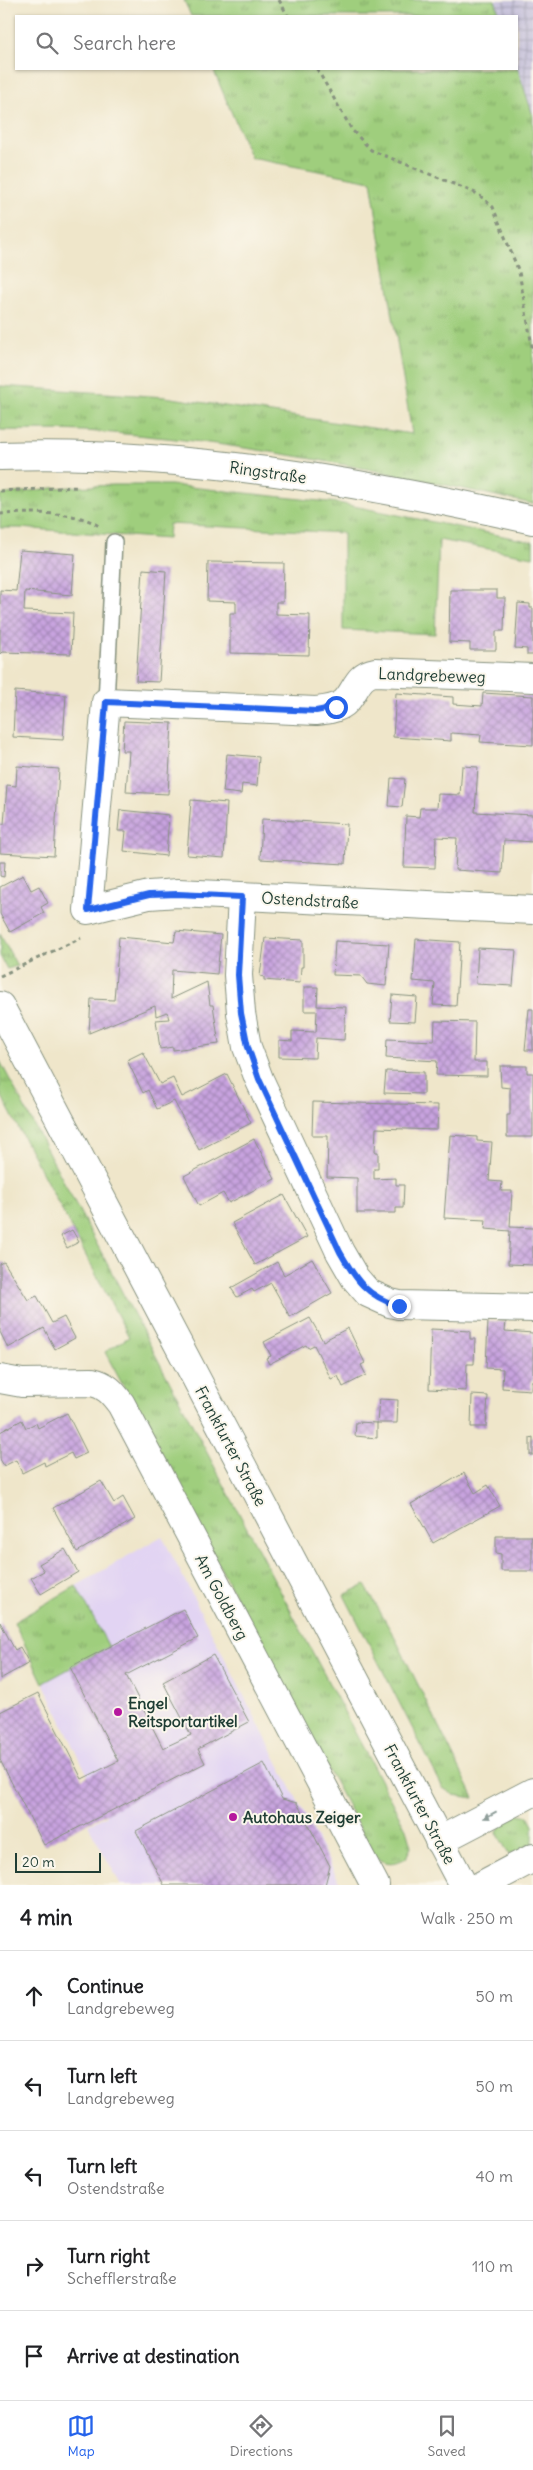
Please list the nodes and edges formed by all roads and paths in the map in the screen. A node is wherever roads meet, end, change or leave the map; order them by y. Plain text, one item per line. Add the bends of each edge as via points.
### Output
1 (279, 0) edge
2 (287, 15) edge
3 (318, 70) edge
4 (533, 352) edge
5 (0, 456) edge
6 (0, 514) edge
7 (533, 520) edge
8 (114, 542) joint
9 (533, 678) edge
10 (106, 702) junction
11 (242, 897) junction
12 (533, 910) edge
13 (70, 943) dead end
14 (0, 976) edge
15 (0, 1006) edge
16 (533, 1308) edge
17 (7, 1386) edge
18 (533, 1792) edge
19 (439, 1841) junction
20 (533, 1858) edge
21 (463, 1883) edge
22 (375, 1885) edge

1 - 2 path
3 - 4 path via 352,130 371,150 478,194 493,207 519,272
5 - 7 street, Ringstraße via 86,457 244,467 438,499
6 - 8 path via 31,512 92,521 101,527 102,537
8 - 10 lane
9 - 10 street, Landgrebeweg via 374,672 363,676 345,702 316,711
10 - 11 street, Ostendstraße via 88,910 149,895
11 - 12 street, Ostendstraße
11 - 16 street via 238,975 248,1047 263,1088 355,1278 368,1293 399,1306
13 - 14 path
15 - 19 street, Frankfurter Straße
17 - 22 street, Am Goldberg via 92,1382 111,1391
18 -> 19 street
19 - 21 street, Frankfurter Straße
20 - 21 street

